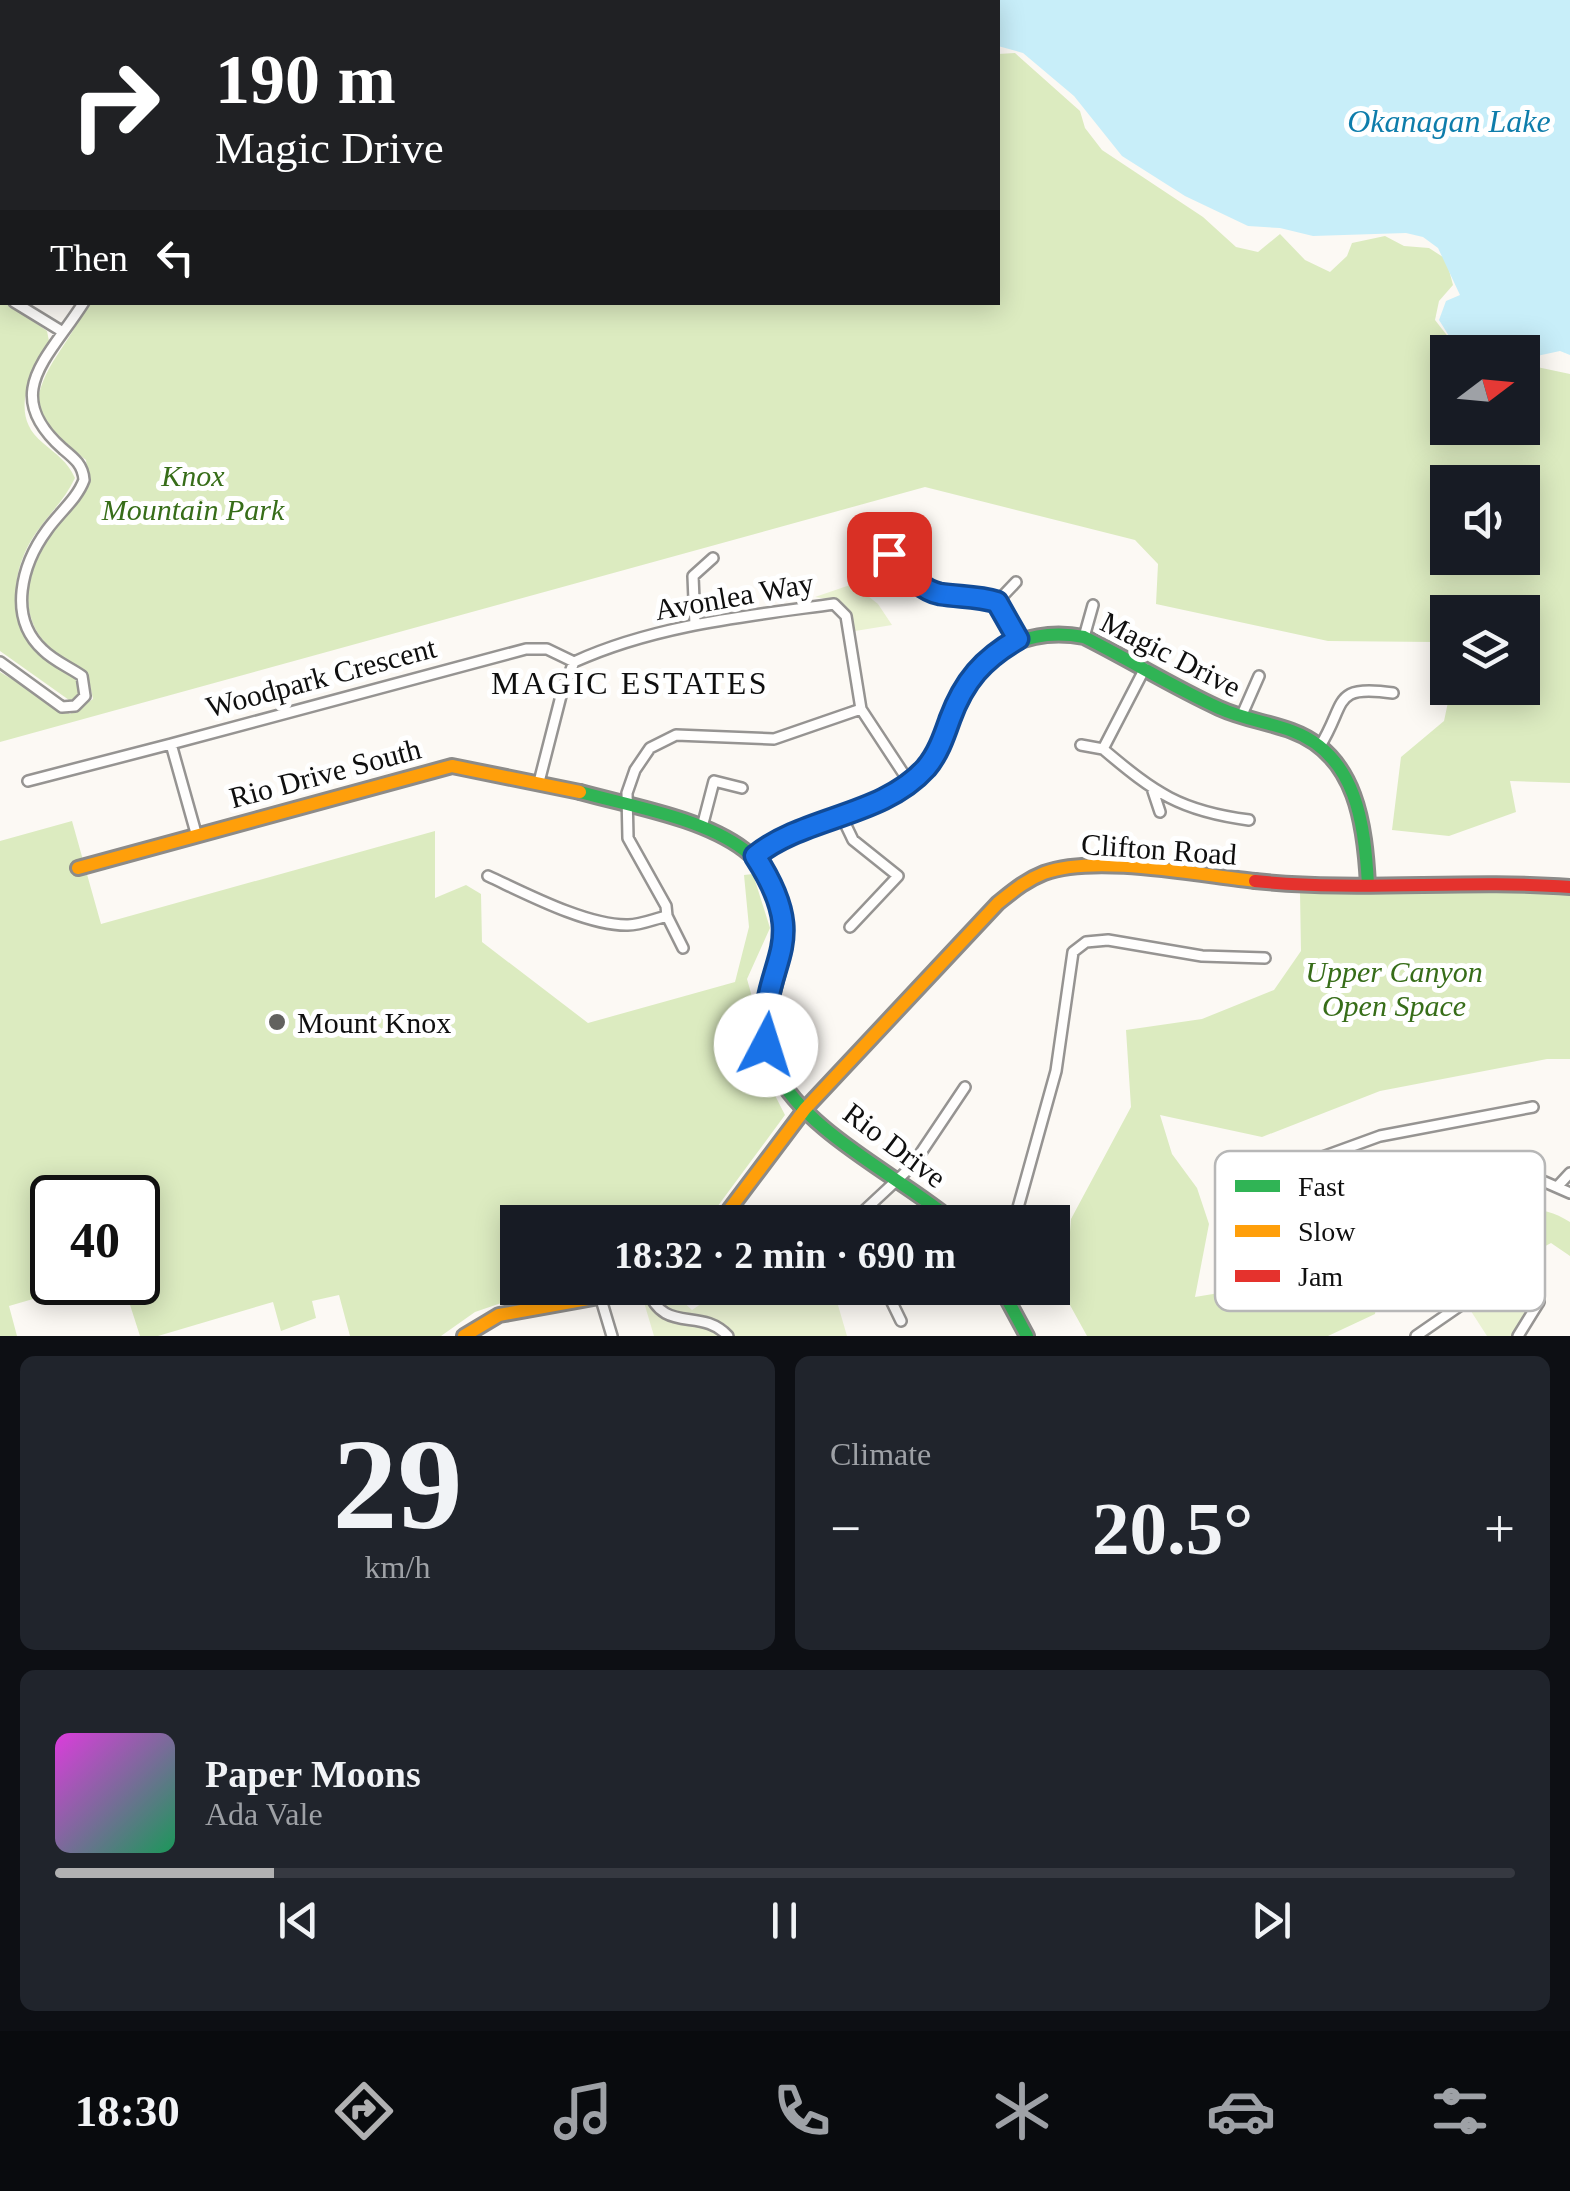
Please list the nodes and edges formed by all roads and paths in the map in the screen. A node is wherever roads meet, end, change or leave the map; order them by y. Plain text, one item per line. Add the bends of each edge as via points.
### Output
1 (19, 305) edge
2 (82, 305) edge
3 (63, 332) junction
4 (889, 554) dead end
5 (713, 558) dead end
6 (1016, 582) dead end
7 (997, 602) junction
8 (1093, 604) dead end
9 (694, 625) junction
10 (1084, 636) junction
11 (1018, 639) junction
12 (0, 662) edge
13 (574, 662) junction
14 (1146, 667) junction
15 (1258, 676) dead end
16 (1393, 693) dead end
17 (862, 709) junction
18 (1241, 717) junction
19 (170, 744) junction
20 (1081, 745) dead end
21 (1320, 746) junction
22 (1103, 749) junction
23 (28, 782) dead end
24 (538, 782) junction
25 (908, 782) junction
26 (742, 788) dead end
27 (1152, 791) junction
28 (626, 806) junction
29 (1160, 812) dead end
30 (841, 815) junction
31 (1249, 820) dead end
32 (702, 826) junction
33 (196, 833) junction
34 (755, 856) junction
35 (78, 868) dead end
36 (488, 876) dead end
37 (1368, 885) junction
38 (1570, 887) edge
39 (666, 916) junction
40 (850, 927) dead end
41 (683, 948) dead end
42 (1265, 958) dead end
43 (965, 1087) dead end
44 (1533, 1107) dead end
45 (805, 1109) junction
46 (1339, 1151) edge
47 (1570, 1173) edge
48 (900, 1179) junction
49 (1545, 1183) edge
50 (1557, 1187) junction
51 (1570, 1193) edge
52 (733, 1205) edge
53 (871, 1205) edge
54 (933, 1205) edge
55 (1019, 1205) edge
56 (550, 1305) edge
57 (603, 1305) edge
58 (654, 1305) edge
59 (893, 1305) edge
60 (1010, 1305) edge
61 (1452, 1311) edge
62 (1537, 1311) edge
63 (901, 1321) dead end
64 (464, 1336) edge
65 (612, 1336) edge
66 (728, 1336) edge
67 (1027, 1336) edge
68 (1416, 1336) edge
69 (1518, 1336) edge

1 - 3 street
2 - 3 street
3 - 12 street via 32,381 29,405 38,428 80,464 84,480 39,542 21,602 32,638 82,676 85,696 62,707
4 - 7 street via 936,594
5 - 9 street via 693,576
6 - 7 street
7 - 11 street
8 - 10 street
9 - 13 street, Avonlea Way
9 - 17 street, Avonlea Way via 834,604 846,616
10 - 11 street, Magic Drive
10 - 14 street, Magic Drive
11 - 25 street via 978,667 936,754
13 - 19 street, Woodpark Crescent via 546,649 526,649
13 - 24 street
14 - 18 street, Magic Drive
14 - 22 street
15 - 18 street
16 - 21 street via 1361,688 1348,694
17 - 25 street, Avonlea Way
17 - 28 street via 774,739 676,735 650,748 635,770
18 - 21 street, Magic Drive via 1297,732
19 - 23 street, Woodpark Crescent
19 - 33 street
20 - 22 street
21 - 37 street, Magic Drive via 1348,774 1359,799
22 - 27 street
24 - 28 street, Rio Drive South
24 - 33 street, Rio Drive South via 452,766
25 - 30 street
26 - 32 street via 714,781
27 - 29 street
27 - 31 street via 1211,815
28 - 32 street, Rio Drive South
28 - 39 street via 628,838
30 - 34 street via 776,839
30 - 40 street via 853,840 898,876
32 - 34 street, Rio Drive South
33 - 35 street, Rio Drive South
34 - 45 street via 785,919 781,961 766,1006 766,1045 783,1085
36 - 39 street via 597,919 627,925
37 - 38 street, Clifton Road
37 - 45 street, Clifton Road via 1302,886 1096,864 1047,872 998,904
39 - 41 street
42 - 55 street via 1202,956 1108,940 1086,942 1073,952 1056,1071
43 - 48 street
44 - 46 street via 1380,1136
45 - 48 street, Rio Drive
45 - 52 street, Clifton Road
47 - 50 street
48 - 53 street
48 - 54 street, Rio Drive
49 - 50 street
50 - 51 street
56 - 64 street via 499,1314
57 - 65 street
58 - 66 street
59 - 63 street
60 - 67 street
61 - 68 street
62 - 69 street

